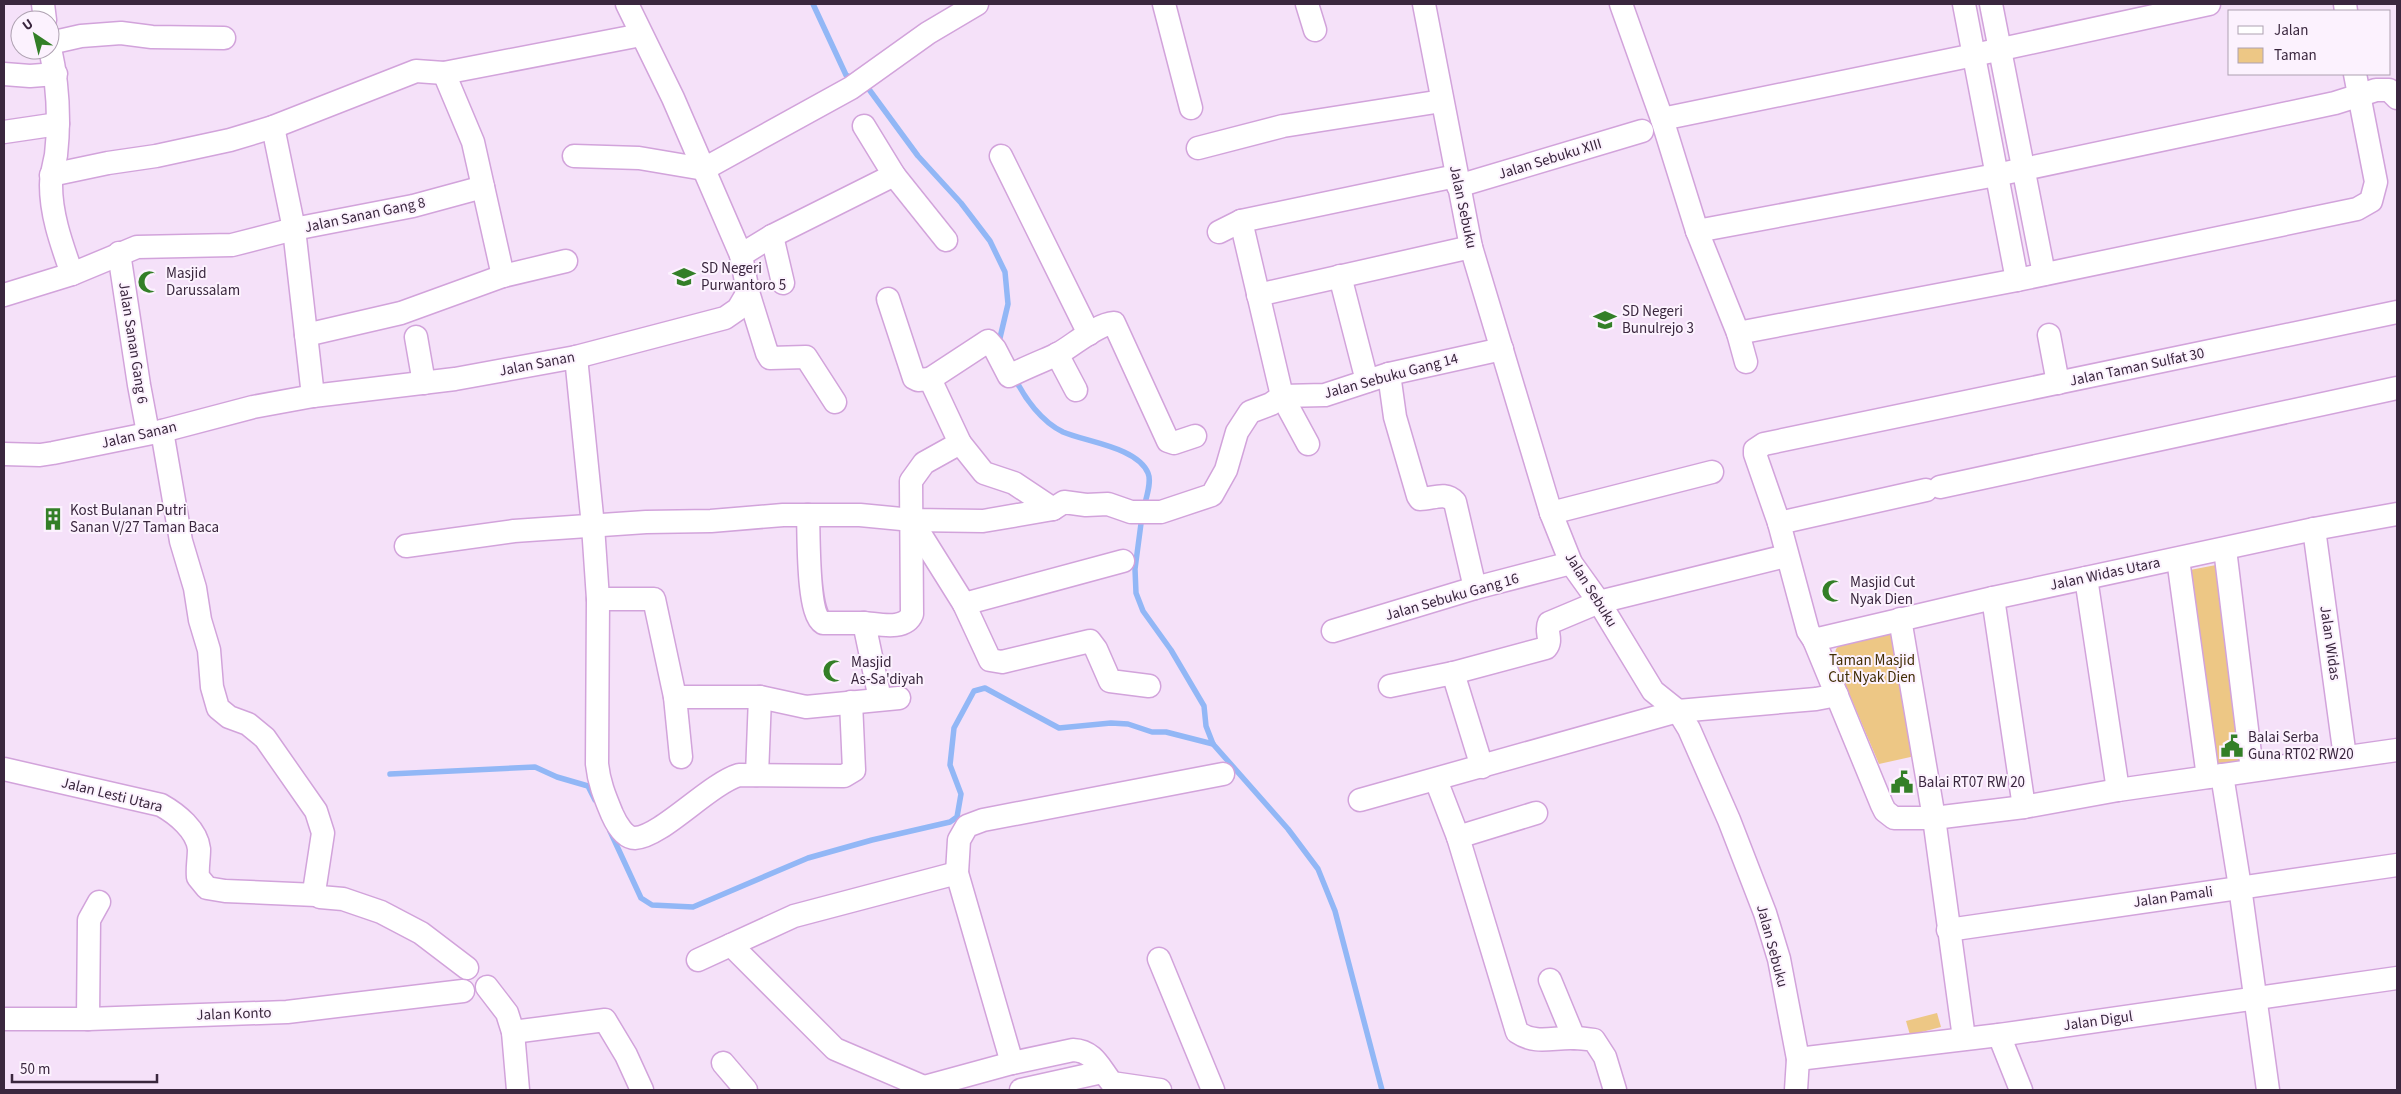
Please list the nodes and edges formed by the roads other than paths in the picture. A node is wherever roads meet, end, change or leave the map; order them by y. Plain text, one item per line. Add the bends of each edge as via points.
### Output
1 (627, 4) edge
2 (976, 4) edge
3 (1164, 4) edge
4 (1307, 4) edge
5 (1424, 4) edge
6 (1621, 4) edge
7 (1964, 4) edge
8 (1991, 4) edge
9 (2209, 4) edge
10 (1315, 30) dead end
11 (641, 35) junction
12 (224, 38) dead end
13 (60, 41) edge
14 (1999, 48) junction
15 (1974, 55) junction
16 (53, 60) edge
17 (444, 73) junction
18 (4, 74) edge
19 (56, 74) junction
20 (2357, 84) edge
21 (2397, 98) edge
22 (1442, 101) junction
23 (1191, 108) dead end
24 (1662, 118) junction
25 (58, 124) junction
26 (273, 126) junction
27 (864, 126) dead end
28 (1642, 131) dead end
29 (4, 132) edge
30 (1198, 148) dead end
31 (574, 156) dead end
32 (1001, 156) dead end
33 (704, 169) junction
34 (2023, 169) junction
35 (52, 175) junction
36 (1996, 175) junction
37 (894, 176) junction
38 (1457, 181) junction
39 (483, 187) junction
40 (1242, 221) junction
41 (294, 229) junction
42 (1697, 231) junction
43 (1219, 232) dead end
44 (772, 236) junction
45 (946, 240) dead end
46 (1471, 247) junction
47 (119, 253) junction
48 (741, 255) junction
49 (566, 261) dead end
50 (72, 274) junction
51 (2044, 274) junction
52 (503, 276) junction
53 (1340, 276) junction
54 (2017, 280) junction
55 (783, 284) dead end
56 (748, 292) junction
57 (4, 295) edge
58 (1258, 295) junction
59 (888, 299) dead end
60 (2397, 312) edge
61 (1738, 333) junction
62 (1089, 334) junction
63 (306, 335) junction
64 (2049, 335) dead end
65 (416, 337) dead end
66 (1502, 349) junction
67 (576, 357) junction
68 (1047, 358) junction
69 (1746, 362) dead end
70 (1389, 374) junction
71 (930, 379) junction
72 (1367, 381) junction
73 (424, 383) junction
74 (2058, 384) junction
75 (2397, 388) edge
76 (1076, 390) dead end
77 (313, 396) junction
78 (1282, 396) junction
79 (835, 402) dead end
80 (155, 432) junction
81 (1195, 436) dead end
82 (960, 442) junction
83 (1308, 444) dead end
84 (4, 454) edge
85 (1712, 472) dead end
86 (1052, 509) junction
87 (1551, 513) junction
88 (2397, 514) edge
89 (808, 515) junction
90 (912, 520) junction
91 (1779, 523) junction
92 (593, 526) junction
93 (2314, 529) junction
94 (406, 546) dead end
95 (2225, 549) junction
96 (1786, 556) dead end
97 (2178, 559) junction
98 (1123, 561) dead end
99 (1572, 563) junction
100 (2086, 578) junction
101 (1475, 588) junction
102 (1993, 598) junction
103 (598, 599) junction
104 (1599, 602) junction
105 (964, 604) junction
106 (1900, 619) junction
107 (864, 623) junction
108 (1333, 631) dead end
109 (1814, 640) junction
110 (1454, 673) junction
111 (1149, 686) dead end
112 (1390, 686) dead end
113 (1837, 695) junction
114 (674, 697) junction
115 (760, 697) junction
116 (851, 702) junction
117 (1678, 711) junction
118 (2397, 750) edge
119 (681, 757) dead end
120 (2345, 758) junction
121 (1482, 767) junction
122 (4, 769) edge
123 (2252, 770) junction
124 (1223, 774) dead end
125 (757, 775) junction
126 (2215, 776) junction
127 (1436, 780) junction
128 (2118, 790) junction
129 (1360, 800) dead end
130 (2024, 807) junction
131 (1536, 813) dead end
132 (1934, 818) junction
133 (1458, 837) junction
134 (2397, 865) edge
135 (957, 873) junction
136 (2240, 887) junction
137 (316, 896) junction
138 (99, 902) dead end
139 (1948, 930) junction
140 (731, 945) junction
141 (1159, 959) dead end
142 (698, 960) dead end
143 (467, 968) junction
144 (2397, 978) edge
145 (1550, 980) dead end
146 (487, 987) junction
147 (463, 991) junction
148 (2254, 998) junction
149 (4, 1019) edge
150 (88, 1019) junction
151 (513, 1032) junction
152 (1999, 1035) junction
153 (1574, 1038) junction
154 (1964, 1038) junction
155 (1798, 1059) junction
156 (723, 1063) dead end
157 (1012, 1063) junction
158 (1108, 1082) edge
159 (925, 1088) edge
160 (518, 1090) edge
161 (642, 1090) edge
162 (746, 1090) edge
163 (1021, 1090) edge
164 (1160, 1090) edge
165 (1213, 1090) edge
166 (1615, 1090) edge
167 (1796, 1090) edge
168 (2021, 1090) edge
169 (2268, 1090) edge

1 - 11 street
2 - 33 street via 928,33 858,83
3 - 23 street
4 - 10 street
5 - 22 street, Jalan Sebuku
6 - 24 street
7 - 15 street
8 - 14 street
9 - 14 street
11 - 17 street
11 - 33 street
12 - 13 street via 152,38 121,33
14 - 15 street
14 - 34 street
15 - 24 street
15 - 36 street
16 - 19 street
17 - 26 street via 416,72
17 - 39 street via 473,142
18 - 19 street
19 - 25 street
20 - 21 street via 2376,90 2390,90
20 - 34 street via 2335,103
20 - 51 street via 2376,182 2371,201 2348,211
22 - 30 street via 1282,126
22 - 38 street, Jalan Sebuku
24 - 42 street
25 - 29 street
25 - 35 street
26 - 35 street via 230,140
26 - 41 street
27 - 37 street
28 - 38 street, Jalan Sebuku XIII
31 - 33 street via 639,158
32 - 62 street
33 - 48 street
34 - 36 street
34 - 51 street
35 - 50 street via 57,229
36 - 42 street
36 - 54 street
37 - 44 street
37 - 45 street
38 - 40 street, Jalan Sebuku XIII
38 - 46 street, Jalan Sebuku
39 - 41 street, Jalan Sanan Gang 8 via 413,206
39 - 52 street
40 - 43 street, Jalan Sebuku XIII
40 - 58 street
41 - 47 street via 232,245 137,247
41 - 63 street, Jalan Sanan Gang 8
42 - 61 street
44 - 48 street
44 - 55 street
46 - 53 street
46 - 66 street, Jalan Sebuku
47 - 50 street
47 - 80 street, Jalan Sanan Gang 6 via 139,385
48 - 56 street
49 - 52 street
50 - 57 street
51 - 54 street
52 - 63 street via 401,313
53 - 58 street
53 - 72 street
54 - 61 street
56 - 67 street, Jalan Sanan via 738,309 724,318
56 - 79 street via 770,358 806,357
58 - 78 street
59 - 71 street via 914,378
60 - 74 street, Jalan Taman Sulfat 30
61 - 69 street
62 - 68 street
62 - 81 street via 1111,323 1116,326 1168,441 1174,443
63 - 77 street, Jalan Sanan Gang 8
64 - 74 street
65 - 73 street
66 - 70 street, Jalan Sebuku Gang 14
66 - 87 street, Jalan Sebuku
67 - 73 street, Jalan Sanan
67 - 92 street
68 - 71 street via 1009,376 988,341
68 - 76 street
70 - 72 street, Jalan Sebuku Gang 14
70 - 101 street via 1395,417 1418,496 1420,499 1445,496 1455,502
71 - 82 street
72 - 78 street, Jalan Sebuku Gang 14 via 1325,395
73 - 77 street, Jalan Sanan
74 - 91 street, Jalan Taman Sulfat 30 via 1759,446 1755,454
75 - 91 street
77 - 80 street, Jalan Sanan via 253,407
78 - 83 street
78 - 86 street, Jalan Sebuku Gang 14 via 1250,412 1244,419 1226,470 1212,495 1161,512 1131,512 1108,504 1064,502
80 - 84 street, Jalan Sanan via 40,455
80 - 137 street, Jalan Sanan Gang 6 via 195,588 209,650 212,687 221,713 248,724 265,738 316,811 323,833 314,888
82 - 86 street via 984,473 1014,483
82 - 90 street via 924,463 910,481
85 - 87 street
86 - 90 street, Jalan Sebuku Gang 14 via 983,521
87 - 99 street, Jalan Sebuku
88 - 93 street, Jalan Widas Utara
89 - 90 street, Jalan Sebuku Gang 14
89 - 92 street, Jalan Sebuku Gang 14
89 - 107 street via 810,586 816,616 823,623
90 - 105 street
90 - 107 street via 912,614 904,624
91 - 109 street via 1808,631
92 - 94 street, Jalan Sebuku Gang 14 via 514,531
92 - 103 street
93 - 95 street, Jalan Widas Utara
93 - 120 street, Jalan Widas
95 - 97 street, Jalan Widas Utara
95 - 123 street
96 - 104 street
97 - 100 street, Jalan Widas Utara
97 - 126 street
98 - 105 street
99 - 101 street, Jalan Sebuku Gang 16
99 - 104 street, Jalan Sebuku
100 - 102 street, Jalan Widas Utara
100 - 128 street
101 - 108 street, Jalan Sebuku Gang 16
102 - 106 street, Jalan Widas Utara
102 - 130 street
103 - 114 street via 654,599
103 - 125 street via 597,764 600,786 621,830 636,838 651,833 731,777
104 - 110 street via 1549,623 1546,648
104 - 117 street, Jalan Sebuku via 1653,691
105 - 111 street via 987,656 995,662 1090,641 1110,682
106 - 109 street, Jalan Widas Utara
106 - 132 street
107 - 116 street via 890,699
109 - 113 street
110 - 112 street
110 - 121 street
113 - 117 street via 1816,700
113 - 132 street via 1885,811 1894,818
114 - 115 street
114 - 119 street
115 - 116 street via 806,707
115 - 125 street
116 - 125 street via 852,773 844,776
117 - 121 street
117 - 155 street, Jalan Sebuku via 1725,811 1765,913 1778,959
118 - 120 street
120 - 123 street
121 - 127 street
122 - 137 street, Jalan Lesti Utara via 161,805 172,811 198,840 198,877 207,888
123 - 126 street
124 - 135 street via 983,820 967,826 958,840
126 - 128 street
126 - 136 street
127 - 129 street
127 - 133 street
128 - 130 street
130 - 132 street
131 - 133 street
132 - 139 street
133 - 153 street via 1516,1032 1540,1041
134 - 136 street, Jalan Pamali
135 - 140 street via 794,916
135 - 157 street
136 - 139 street, Jalan Pamali
136 - 148 street
137 - 143 street, Jalan Lesti Utara via 343,899 381,912 421,934
138 - 150 street via 89,920
139 - 154 street
140 - 142 street
140 - 159 street via 835,1049
141 - 165 street
143 - 146 street via 476,966 484,970 488,978
143 - 147 street via 459,978
144 - 148 street, Jalan Digul
145 - 153 street
146 - 147 street via 476,995
146 - 151 street via 507,1013
147 - 150 street, Jalan Konto via 287,1012
148 - 152 street, Jalan Digul
148 - 169 street
149 - 150 street, Jalan Konto
151 - 160 street
151 - 161 street via 606,1020
152 - 154 street, Jalan Digul
152 - 168 street
153 - 166 street via 1594,1040 1605,1056
154 - 155 street, Jalan Digul
155 - 167 street, Jalan Sebuku
156 - 162 street
157 - 158 street via 1074,1050 1084,1051 1094,1058
157 - 159 street
158 - 163 street
158 - 164 street

